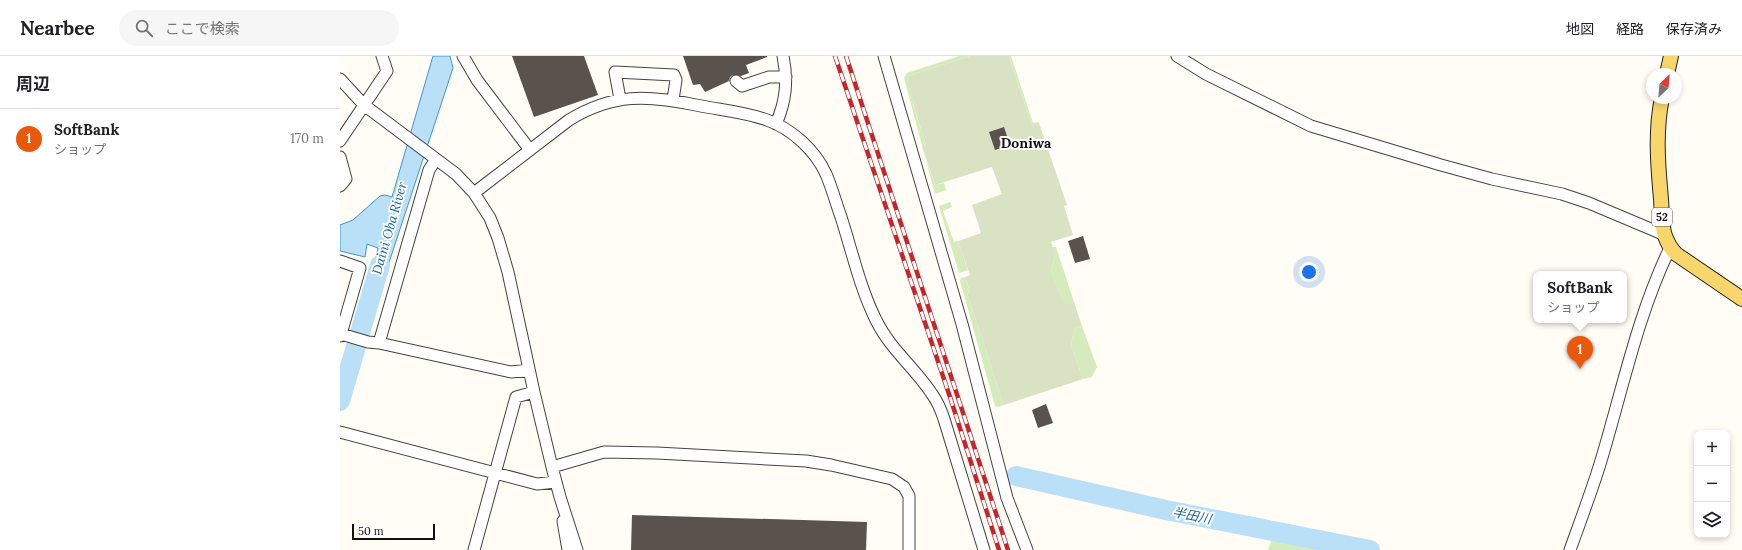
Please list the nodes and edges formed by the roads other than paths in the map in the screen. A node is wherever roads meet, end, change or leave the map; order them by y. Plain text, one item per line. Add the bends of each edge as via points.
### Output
1 (382, 56) edge
2 (463, 56) edge
3 (783, 56) edge
4 (884, 56) edge
5 (1177, 56) edge
6 (1671, 56) edge
7 (1668, 68) edge
8 (786, 77) junction
9 (340, 80) edge
10 (736, 81) dead end
11 (620, 99) junction
12 (673, 100) junction
13 (1661, 104) edge
14 (364, 106) junction
15 (776, 124) junction
16 (340, 141) edge
17 (530, 150) junction
18 (340, 157) edge
19 (433, 157) junction
20 (340, 186) edge
21 (474, 193) junction
22 (1667, 241) junction
23 (340, 261) edge
24 (1742, 299) edge
25 (344, 336) edge
26 (374, 343) junction
27 (529, 370) junction
28 (534, 392) junction
29 (341, 432) edge
30 (552, 467) junction
31 (495, 474) junction
32 (556, 482) junction
33 (560, 497) junction
34 (474, 550) edge
35 (568, 550) edge
36 (577, 550) edge
37 (909, 550) edge
38 (984, 550) edge
39 (1027, 550) edge
40 (1570, 550) edge

1 - 14 street via 387,71
2 - 17 street via 477,80
3 - 8 street
4 - 39 street via 962,324 1007,498
5 - 22 street via 1206,74 1311,126 1492,179 1562,194 1589,203
6 - 7 main road
8 - 10 street via 769,77 742,86
8 - 15 street via 785,99
9 - 14 street
11 - 12 street via 639,97
11 - 12 street via 615,72 642,69 674,75 676,80
11 - 17 street via 581,113
12 - 15 street
13 - 22 main road, 52 via 1658,123 1658,174
14 - 16 street
14 - 19 street
15 - 38 street via 801,140 820,162 826,174 876,320 896,351 932,393 944,419
17 - 21 street
18 - 20 street via 346,179
19 - 21 street via 456,174
19 - 26 street
21 - 27 street via 490,218 498,238
22 - 24 main road via 1676,254
22 - 40 street via 1600,465
23 - 25 street via 360,268
25 - 26 street
26 - 27 street via 511,372
27 - 28 street
28 - 30 street
28 - 31 street via 516,397
29 - 31 street
30 - 32 street
30 - 37 street via 604,452 657,453 806,461 892,479 904,487 909,496
31 - 32 street via 537,484
31 - 34 street
32 - 33 street
33 - 35 street
33 - 36 street

